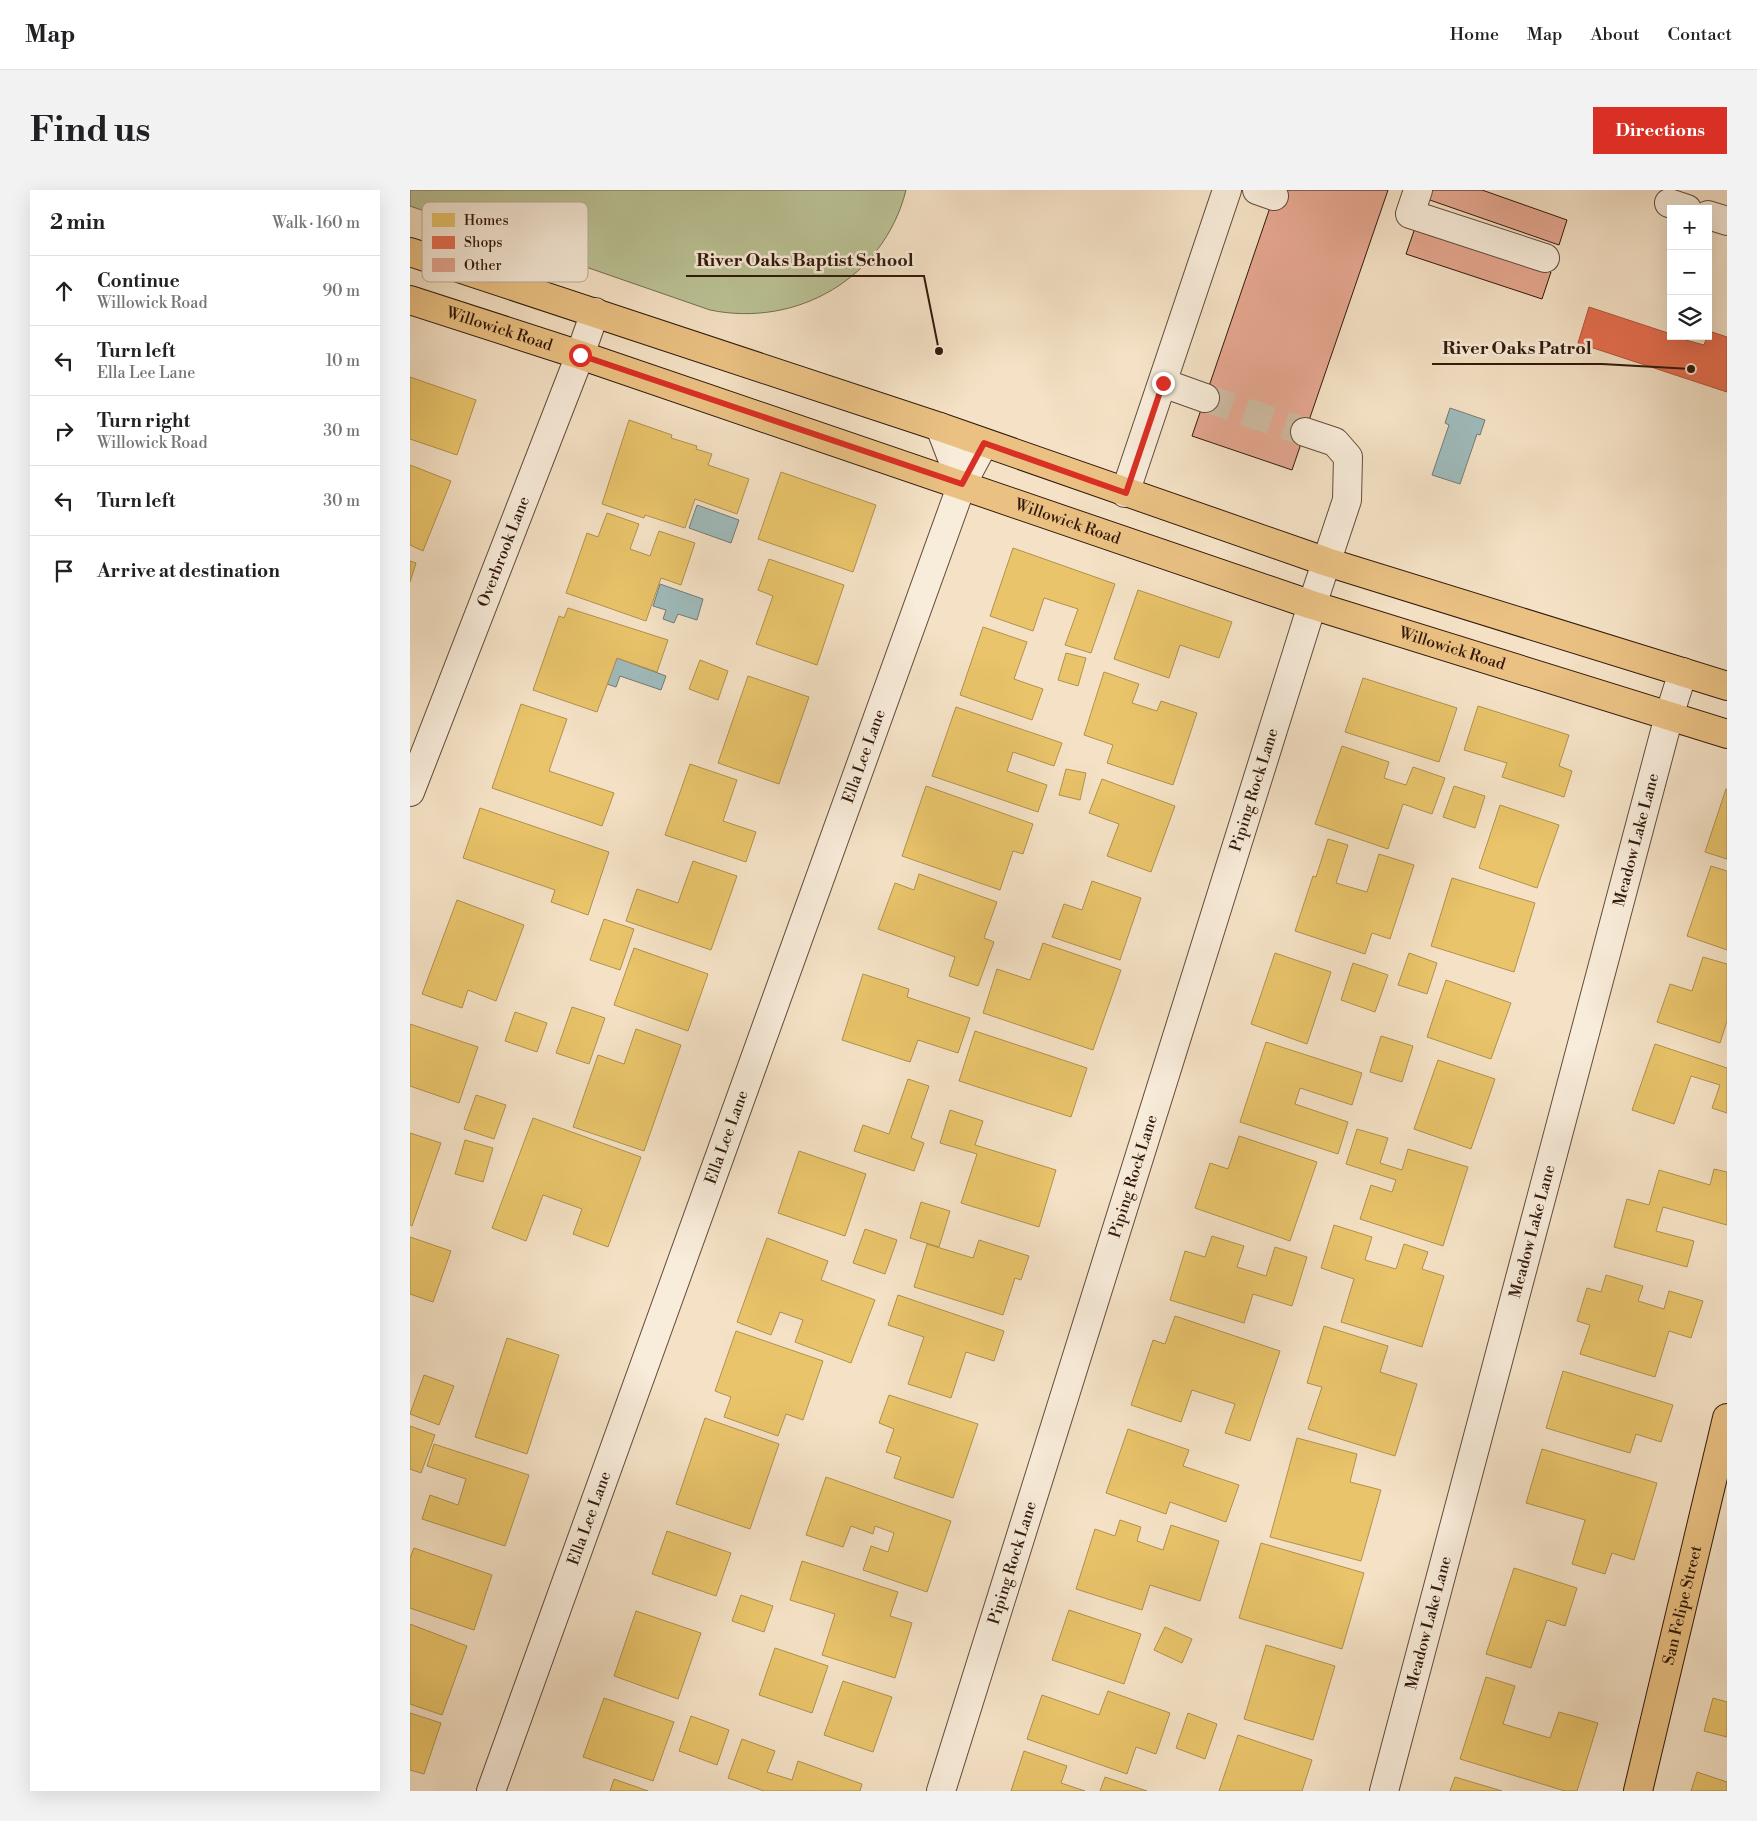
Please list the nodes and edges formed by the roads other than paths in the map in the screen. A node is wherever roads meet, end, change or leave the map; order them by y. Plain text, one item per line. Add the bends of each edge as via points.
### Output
1 (1227, 190) edge
2 (1418, 190) edge
3 (1712, 216) edge
4 (1727, 221) edge
5 (410, 252) edge
6 (422, 256) edge
7 (1545, 258) dead end
8 (502, 282) edge
9 (410, 300) edge
10 (594, 312) junction
11 (580, 355) junction
12 (1163, 383) junction
13 (1205, 398) tunnel mouth
14 (940, 427) junction
15 (1305, 432) tunnel mouth
16 (984, 443) junction
17 (962, 484) junction
18 (1126, 493) junction
19 (1327, 562) junction
20 (1312, 605) junction
21 (1683, 672) junction
22 (1727, 686) edge
23 (1669, 716) junction
24 (1727, 734) edge
25 (410, 792) edge
26 (1727, 1418) edge
27 (491, 1791) edge
28 (941, 1791) edge
29 (1384, 1791) edge
30 (1638, 1791) edge

1 - 12 street
2 - 7 street via 1410,214
3 - 4 street
5 - 6 main road
8 - 10 main road
9 - 11 main road, Willowick Road
10 - 11 street, Overbrook Lane
10 - 14 main road
11 - 17 main road, Willowick Road
11 - 25 street, Overbrook Lane
12 - 13 street
12 - 18 street
14 - 16 main road
14 - 17 street
15 - 19 street, Piping Rock Lane via 1335,442 1348,457 1347,500
16 - 17 street, Ella Lee Lane
16 - 18 main road
17 - 20 main road, Willowick Road
17 - 27 street, Ella Lee Lane
18 - 19 main road
19 - 20 street, Piping Rock Lane
19 - 21 main road
20 - 23 main road, Willowick Road
20 - 28 street, Piping Rock Lane
21 - 22 main road
21 - 23 street, Meadow Lake Lane
23 - 24 main road, Willowick Road
23 - 29 street, Meadow Lake Lane
26 - 30 main road, San Felipe Street

